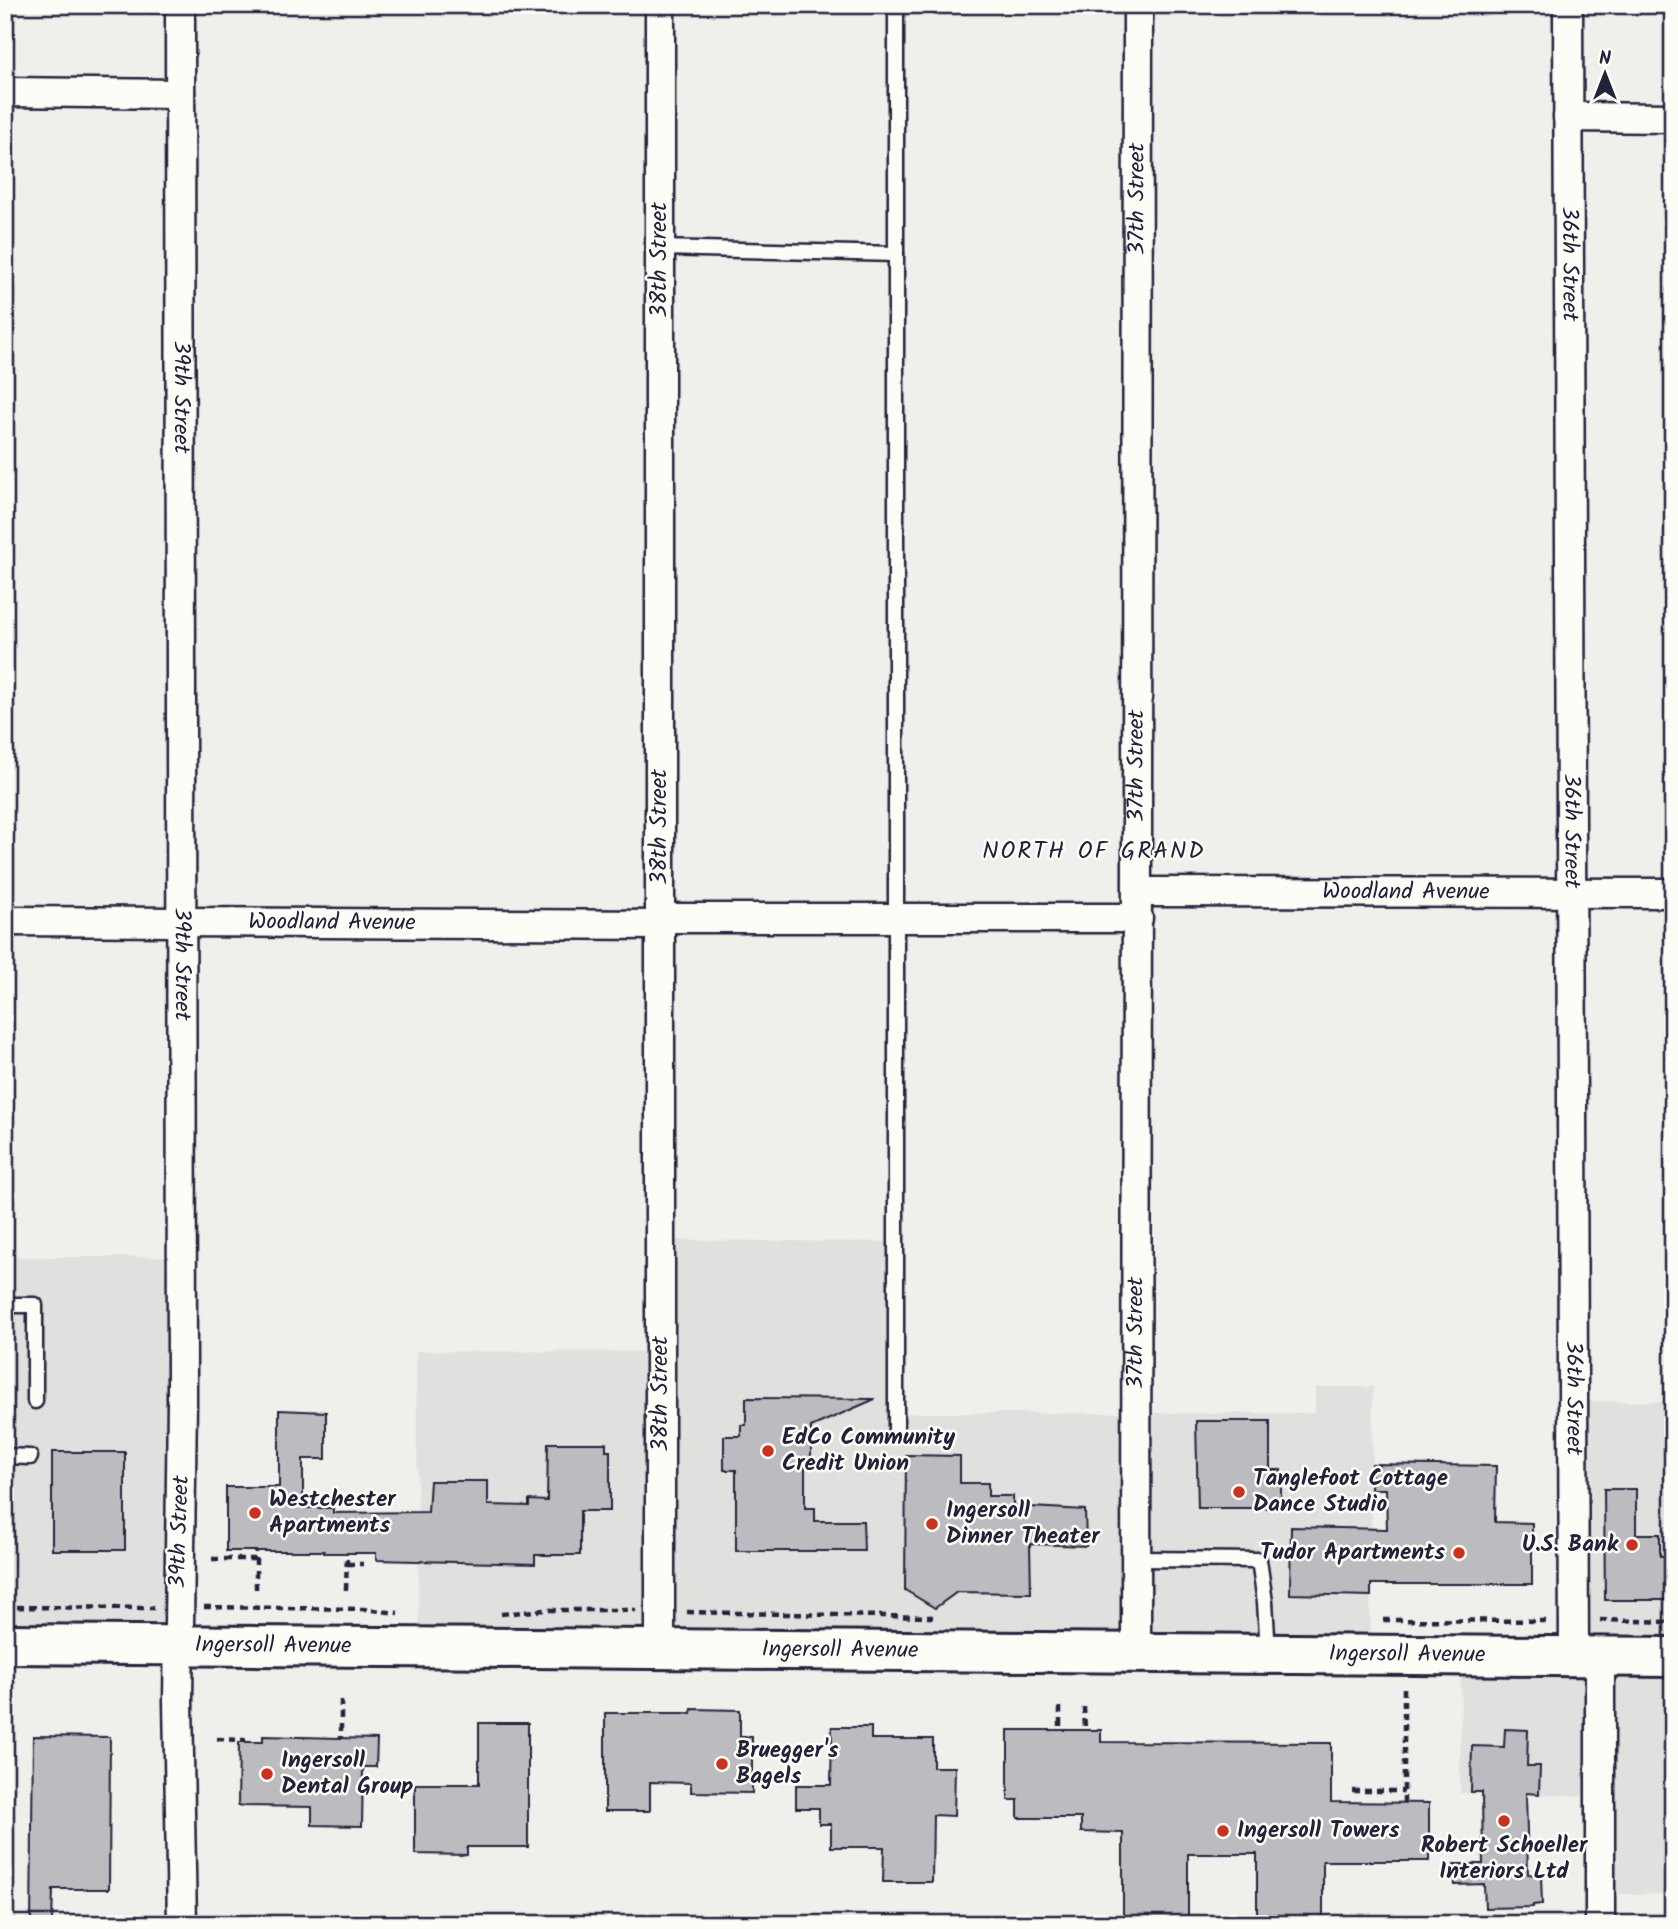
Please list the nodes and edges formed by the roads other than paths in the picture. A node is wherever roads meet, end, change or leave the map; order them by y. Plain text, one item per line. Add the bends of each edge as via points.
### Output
1 (180, 5) edge
2 (660, 5) edge
3 (896, 5) edge
4 (1138, 5) edge
5 (1568, 5) edge
6 (5, 92) edge
7 (180, 94) junction
8 (1568, 117) junction
9 (1673, 118) edge
10 (660, 248) junction
11 (896, 254) junction
12 (1571, 893) junction
13 (1673, 893) edge
14 (1138, 905) junction
15 (896, 918) junction
16 (5, 921) edge
17 (182, 922) junction
18 (660, 922) junction
19 (5, 1305) edge
20 (35, 1401) dead end
21 (897, 1430) dead end
22 (5, 1456) edge
23 (30, 1457) dead end
24 (1137, 1559) junction
25 (5, 1644) edge
26 (177, 1645) junction
27 (660, 1649) junction
28 (1136, 1653) junction
29 (1268, 1654) junction
30 (1587, 1656) junction
31 (1673, 1657) edge
32 (182, 1924) edge
33 (1600, 1924) edge

1 - 7 street, 39th Street
2 - 10 street, 38th Street
3 - 11 lane
4 - 14 street, 37th Street
5 - 8 street, 36th Street
6 - 7 street
7 - 17 street, 39th Street
8 - 9 street
8 - 12 street, 36th Street
10 - 11 lane
10 - 18 street, 38th Street
11 - 15 lane
12 - 13 street, Woodland Avenue
12 - 14 street, Woodland Avenue
12 - 30 street, 36th Street
14 - 15 street, Woodland Avenue
14 - 24 street, 37th Street
15 - 18 street, Woodland Avenue
15 - 21 lane
16 - 17 street, Woodland Avenue
17 - 18 street, Woodland Avenue
17 - 26 street, 39th Street via 182,1450
18 - 27 street, 38th Street
19 - 20 lane via 35,1305
22 - 23 lane
24 - 28 street, 37th Street
24 - 29 lane via 1259,1560
25 - 26 main road, Ingersoll Avenue
26 - 27 main road, Ingersoll Avenue
26 - 32 street, 39th Street
27 - 28 main road, Ingersoll Avenue
28 - 29 main road, Ingersoll Avenue
29 - 30 main road, Ingersoll Avenue
30 - 31 main road, Ingersoll Avenue
30 - 33 street, 36th Street

